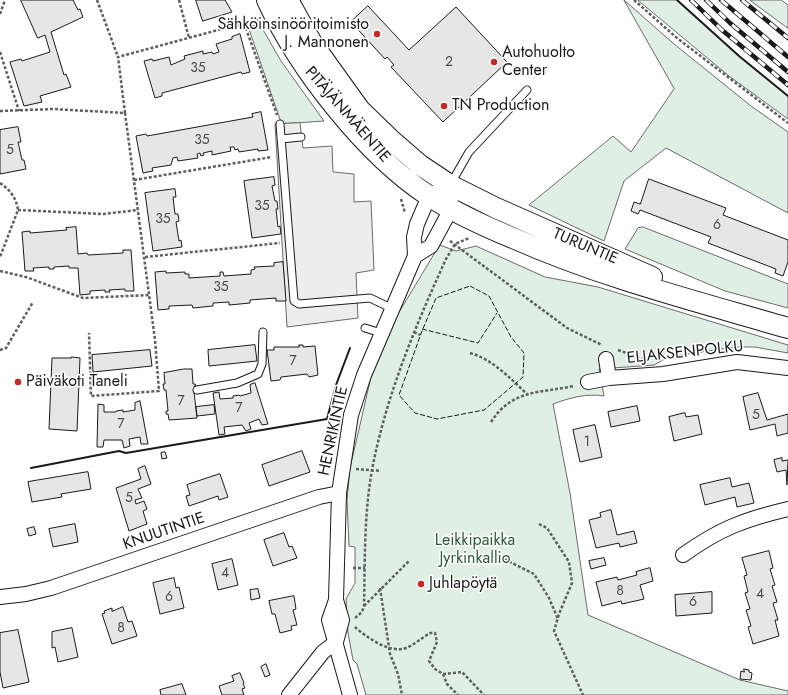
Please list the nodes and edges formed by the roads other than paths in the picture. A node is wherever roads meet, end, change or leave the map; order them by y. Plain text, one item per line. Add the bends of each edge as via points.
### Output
1 (288, 0) edge
2 (264, 9) edge
3 (527, 90) dead end
4 (280, 124) road end
5 (301, 137) dead end
6 (281, 139) junction
7 (450, 185) junction
8 (429, 196) junction
9 (451, 209) junction
10 (415, 256) junction
11 (391, 308) junction
12 (720, 308) junction
13 (366, 328) dead end
14 (788, 328) edge
15 (263, 332) dead end
16 (381, 333) junction
17 (608, 353) road end
18 (788, 368) edge
19 (609, 378) junction
20 (588, 382) road end
21 (197, 390) dead end
22 (339, 493) junction
23 (788, 509) edge
24 (683, 554) dead end
25 (0, 597) edge
26 (336, 642) junction
27 (289, 695) edge
28 (350, 695) edge

1 - 7 main road, PITÄJÄNMÄENTIE via 312,43 360,110 420,165
2 - 8 main road, PITÄJÄNMÄENTIE via 318,86 364,140
3 - 7 lane via 469,152
4 - 6 lane
5 - 6 lane
6 - 11 lane via 294,301 299,304 370,298
7 - 8 street
7 - 9 street
7 - 12 main road, TURUNTIE
8 - 9 main road, PITÄJÄNMÄENTIE
8 - 10 street, HENRIKINTIE via 416,224
9 - 10 street via 431,246
9 - 12 main road, TURUNTIE via 567,261
10 - 11 street, HENRIKINTIE
11 - 16 street, HENRIKINTIE
12 - 14 main road, TURUNTIE
13 - 16 lane
15 - 21 lane via 262,364 258,374 237,383
16 - 22 street, HENRIKINTIE via 351,415
17 - 19 street, ELJAKSENPOLKU
18 - 19 street, ELJAKSENPOLKU via 737,362 662,374
19 - 20 street, ELJAKSENPOLKU
22 - 25 street, KNUUTINTIE via 319,497 51,588
22 - 26 street, HENRIKINTIE via 336,600 329,620
23 - 24 street via 745,520 721,530
26 - 27 street via 323,652
26 - 28 street, HENRIKINTIE

